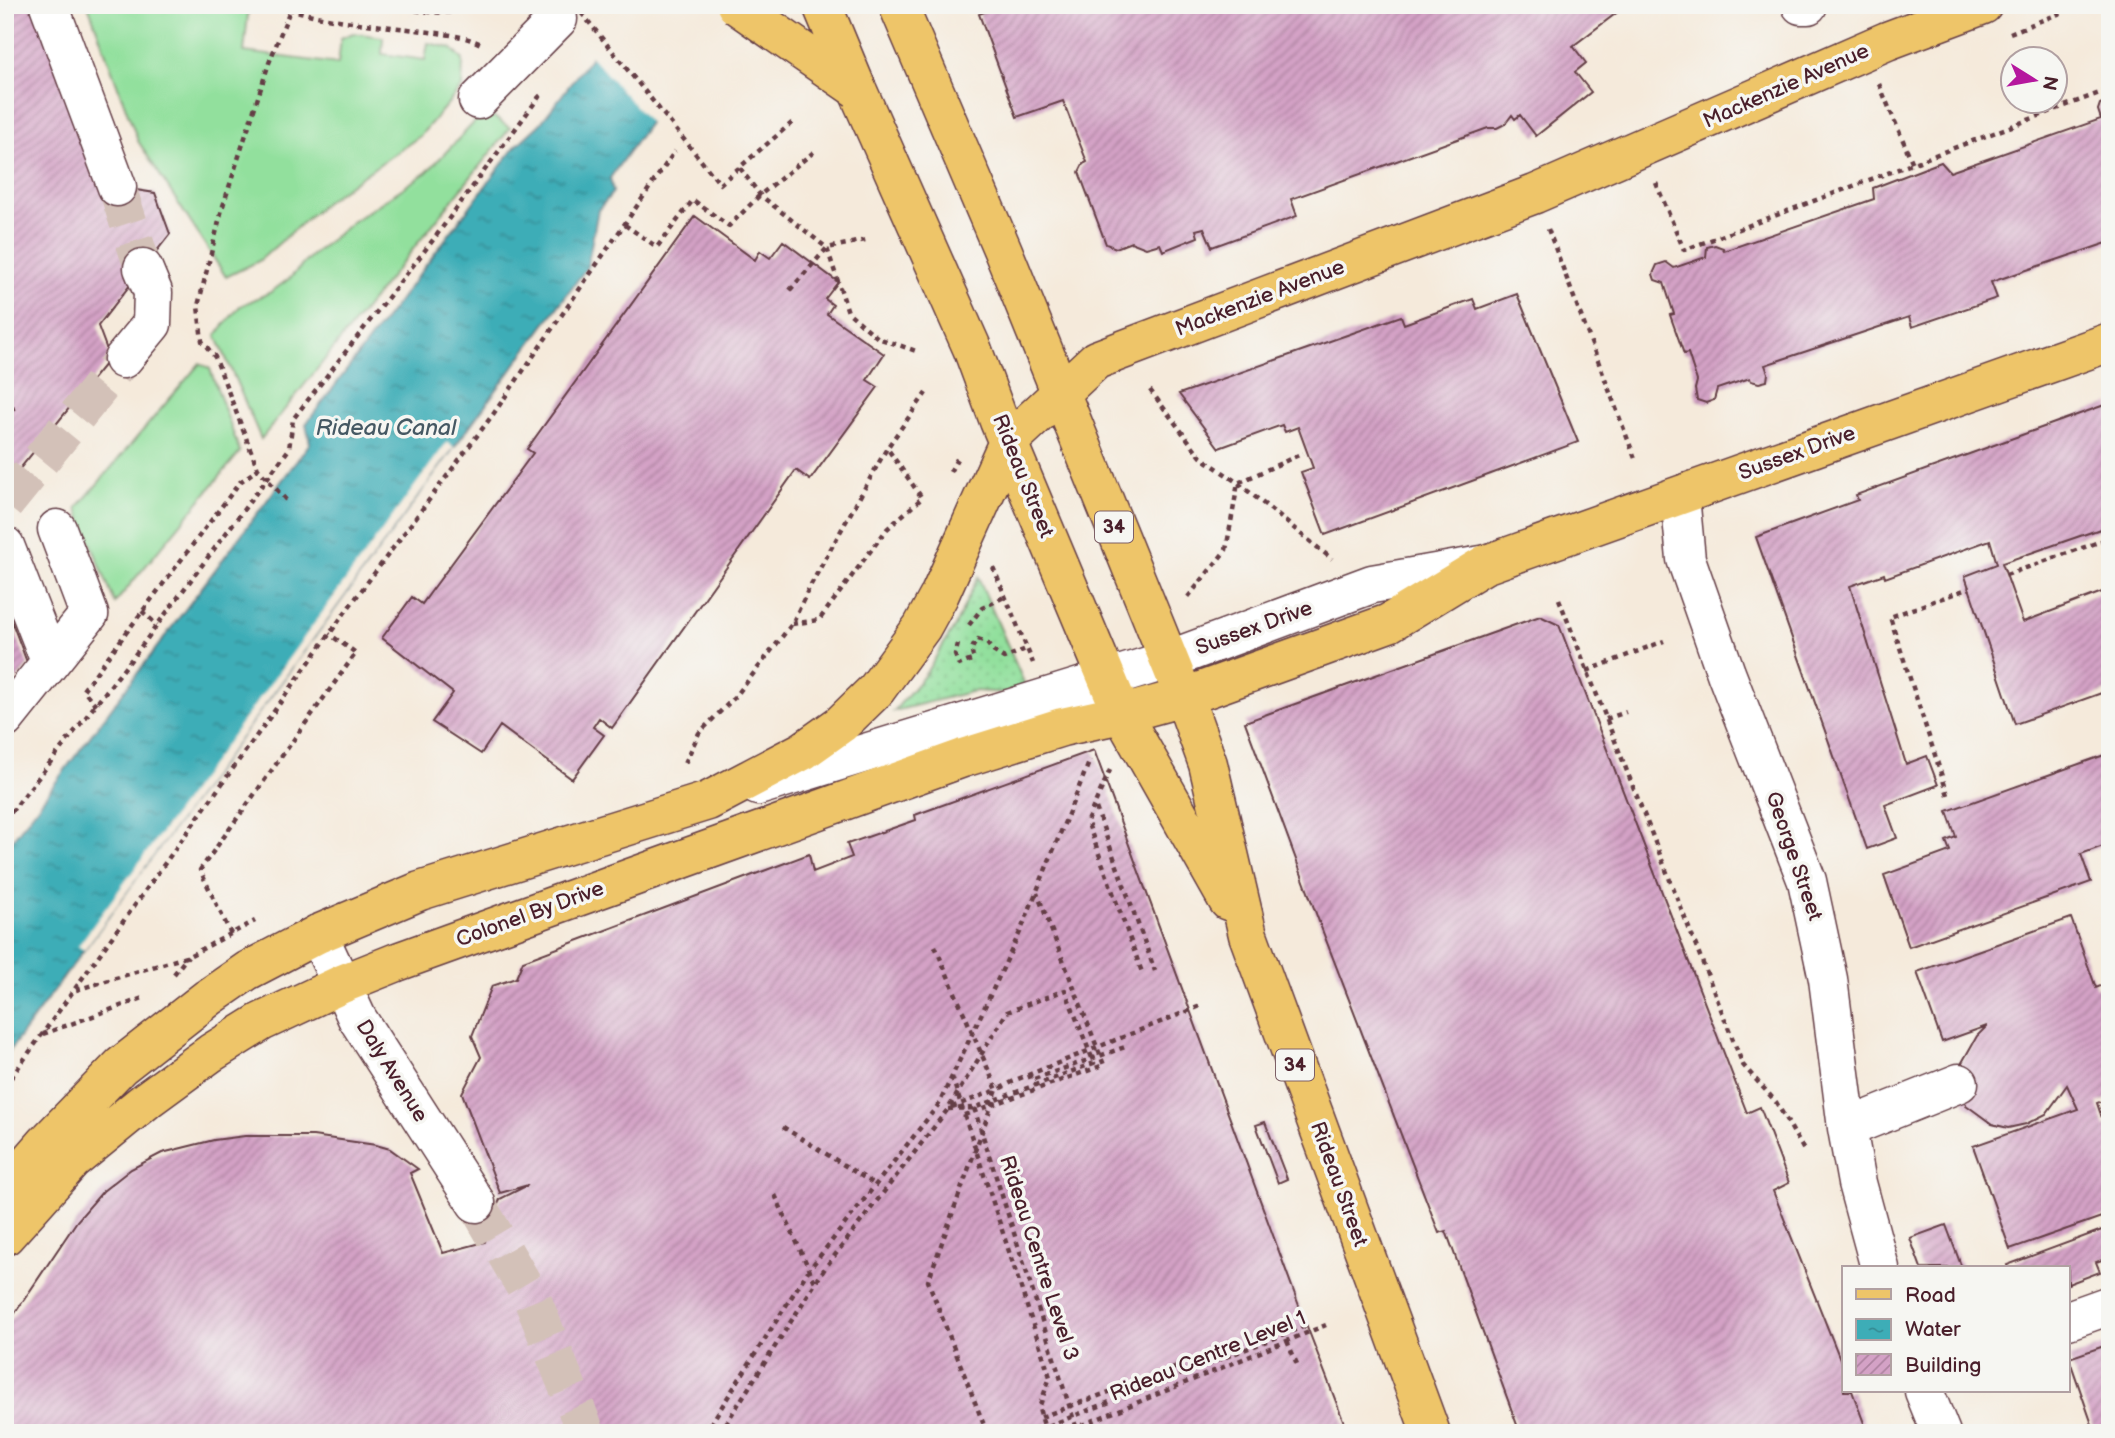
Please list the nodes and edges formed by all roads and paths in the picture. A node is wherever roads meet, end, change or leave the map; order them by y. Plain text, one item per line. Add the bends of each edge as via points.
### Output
1 (49, 5) edge
2 (279, 5) edge
3 (386, 5) edge
4 (475, 5) edge
5 (736, 5) edge
6 (822, 5) edge
7 (898, 5) edge
8 (1801, 5) edge
9 (1808, 5) edge
10 (1983, 5) edge
11 (2104, 5) edge
12 (293, 7) edge
13 (567, 12) edge
14 (2110, 19) edge
15 (479, 43) dead end
16 (1879, 83) dead end
17 (857, 89) junction
18 (2110, 89) edge
19 (539, 97) dead end
20 (478, 100) dead end
21 (794, 121) dead end
22 (815, 150) dead end
23 (675, 151) dead end
24 (1913, 164) junction
25 (740, 168) junction
26 (1656, 183) dead end
27 (117, 187) tunnel mouth
28 (760, 195) junction
29 (625, 225) junction
30 (1547, 226) dead end
31 (866, 240) dead end
32 (827, 248) junction
33 (143, 268) tunnel mouth
34 (790, 290) dead end
35 (2110, 342) edge
36 (916, 351) dead end
37 (123, 359) tunnel mouth
38 (5, 387) edge
39 (1150, 390) dead end
40 (926, 393) dead end
41 (1059, 394) junction
42 (15, 415) dead end
43 (1004, 432) junction
44 (887, 448) junction
45 (1303, 453) dead end
46 (1636, 461) dead end
47 (258, 469) junction
48 (950, 473) dead end
49 (267, 481) junction
50 (1238, 482) junction
51 (1680, 496) junction
52 (286, 500) dead end
53 (57, 529) dead end
54 (2110, 538) edge
55 (5, 546) edge
56 (990, 562) dead end
57 (1485, 565) junction
58 (1341, 567) dead end
59 (2006, 575) dead end
60 (1970, 588) dead end
61 (1006, 596) junction
62 (1188, 597) dead end
63 (1559, 599) dead end
64 (142, 611) junction
65 (792, 624) junction
66 (157, 625) junction
67 (330, 634) junction
68 (1664, 641) dead end
69 (1026, 649) junction
70 (1168, 660) junction
71 (50, 661) junction
72 (1035, 666) dead end
73 (1587, 671) junction
74 (1107, 678) junction
75 (1184, 697) junction
76 (96, 705) junction
77 (1626, 712) dead end
78 (1122, 714) junction
79 (5, 719) edge
80 (1606, 719) junction
81 (1094, 750) dead end
82 (685, 763) dead end
83 (1111, 767) dead end
84 (1948, 795) dead end
85 (708, 801) junction
86 (1095, 807) junction
87 (5, 820) edge
88 (1036, 892) junction
89 (265, 917) dead end
90 (231, 932) junction
91 (318, 934) junction
92 (1248, 935) junction
93 (236, 945) dead end
94 (935, 946) dead end
95 (188, 956) junction
96 (1155, 971) dead end
97 (1143, 975) dead end
98 (166, 984) dead end
99 (342, 984) junction
100 (76, 990) junction
101 (145, 998) dead end
102 (1203, 1005) dead end
103 (43, 1034) junction
104 (1125, 1047) dead end
105 (1029, 1074) junction
106 (952, 1077) junction
107 (1959, 1083) dead end
108 (5, 1086) edge
109 (997, 1090) junction
110 (961, 1103) junction
111 (974, 1108) junction
112 (948, 1109) junction
113 (964, 1115) junction
114 (783, 1127) dead end
115 (1847, 1128) junction
116 (1805, 1152) dead end
117 (876, 1185) junction
118 (5, 1190) edge
119 (775, 1195) dead end
120 (476, 1203) tunnel mouth
121 (5, 1236) edge
122 (1879, 1266) edge
123 (815, 1283) junction
124 (2110, 1304) edge
125 (2070, 1319) edge
126 (1308, 1325) dead end
127 (1326, 1325) dead end
128 (1287, 1341) junction
129 (1297, 1364) dead end
130 (1180, 1366) dead end
131 (1924, 1392) edge
132 (1073, 1417) junction
133 (1041, 1418) junction
134 (1046, 1430) edge
135 (705, 1433) edge
136 (720, 1433) edge
137 (987, 1433) edge
138 (1030, 1433) edge
139 (1063, 1433) edge
140 (1077, 1433) edge
141 (1431, 1433) edge
142 (1941, 1433) edge

1 - 27 street
2 - 12 path
3 - 4 path via 444,14
5 - 17 main road, bridge
6 - 17 main road, Rideau Street / 34, bridge
7 - 41 main road, Rideau Street / 34
8 - 9 street
10 - 41 main road, Mackenzie Avenue via 1887,41 1535,194 1096,360
11 - 14 path
12 - 15 path
12 - 47 path via 269,63 222,209 198,306 202,341 215,357
13 - 20 street
13 - 25 path, bridge via 720,184
16 - 24 path
17 - 43 main road, Rideau Street / 34 via 972,348
18 - 24 path
19 - 49 path via 293,419 289,449
21 - 25 path, bridge
22 - 28 path
23 - 29 path
24 - 26 path via 1684,250
25 - 28 path
28 - 29 path via 729,226 693,200 657,247
28 - 32 path
29 - 67 path via 494,413
30 - 46 path
31 - 32 path
32 - 34 path
32 - 36 path via 849,312 878,338
33 - 37 street via 153,292 152,324
35 - 51 main road, Sussex Drive
38 - 42 path
39 - 50 path via 1201,457
40 - 44 path
41 - 43 main road, Mackenzie Avenue
41 - 70 main road, Rideau Street / 34
43 - 48 path via 960,454
43 - 74 main road, Rideau Street / 34
43 - 85 main road, Mackenzie Avenue via 928,616 876,690 841,724 803,751
44 - 65 path
44 - 65 path via 922,498 887,529 819,620
45 - 50 path
47 - 49 path
47 - 64 path via 240,482
49 - 52 path
49 - 66 path
50 - 58 path
50 - 62 path via 1226,550
51 - 57 main road, Sussex Drive
51 - 115 street, George Street via 1686,559 1807,881 1828,979
53 - 71 street via 89,614
54 - 59 path
55 - 71 street
56 - 61 path
57 - 70 street, Sussex Drive via 1372,584
57 - 75 main road, Sussex Drive via 1389,623
60 - 84 path via 1890,617
61 - 69 path
61 - 69 path via 982,608 961,634 955,655 959,665 974,659 972,647 978,639 1004,658
63 - 73 path
64 - 66 path
64 - 76 path via 83,690
65 - 82 path via 736,696 699,733
66 - 76 path
67 - 90 path via 356,653 200,870
67 - 100 path
68 - 73 path
69 - 72 path
70 - 74 street, Sussex Drive
70 - 75 main road, Rideau Street / 34
71 - 79 street
73 - 80 path
74 - 78 main road, Rideau Street / 34
74 - 85 street
75 - 78 main road, Sussex Drive
75 - 92 main road, Rideau Street / 34 via 1208,764
76 - 87 path
77 - 80 path
78 - 92 main road, Rideau Street / 34
78 - 99 main road, Colonel By Drive via 963,758
80 - 116 path via 1742,1065 1776,1102
81 - 88 path
83 - 86 path
85 - 91 main road via 420,891
86 - 96 path
86 - 97 path via 1087,821
88 - 106 path
88 - 113 path via 1104,1065
89 - 90 path
90 - 93 path
90 - 95 path
91 - 99 street, Daly Avenue
91 - 118 main road via 247,971 121,1066
92 - 141 main road, Rideau Street / 34
94 - 109 path
95 - 98 path
95 - 100 path
99 - 120 street, Daly Avenue via 357,1017
99 - 121 main road, Colonel By Drive via 261,1023 148,1099 72,1161
100 - 103 path
101 - 103 path
102 - 105 path
103 - 108 path
104 - 105 path via 1031,1080
105 - 109 path
106 - 110 path
106 - 117 path via 939,1104
107 - 115 street
109 - 110 path
109 - 137 path via 928,1281
110 - 112 path
110 - 113 path
111 - 112 path
111 - 112 path via 1094,1063 1065,990 1007,1012
111 - 132 path, Rideau Centre Level 3
112 - 123 path
113 - 133 path via 1050,1377 1039,1408
114 - 117 path
115 - 122 street, George Street
117 - 135 path via 808,1271
119 - 123 path
123 - 136 path
124 - 125 street
126 - 132 path
127 - 128 path, Rideau Centre Level 1
128 - 129 path
128 - 139 path, Rideau Centre Level 1
130 - 133 path
131 - 142 street
132 - 134 path
132 - 140 path, Rideau Centre Level 3
133 - 134 path
134 - 138 path

